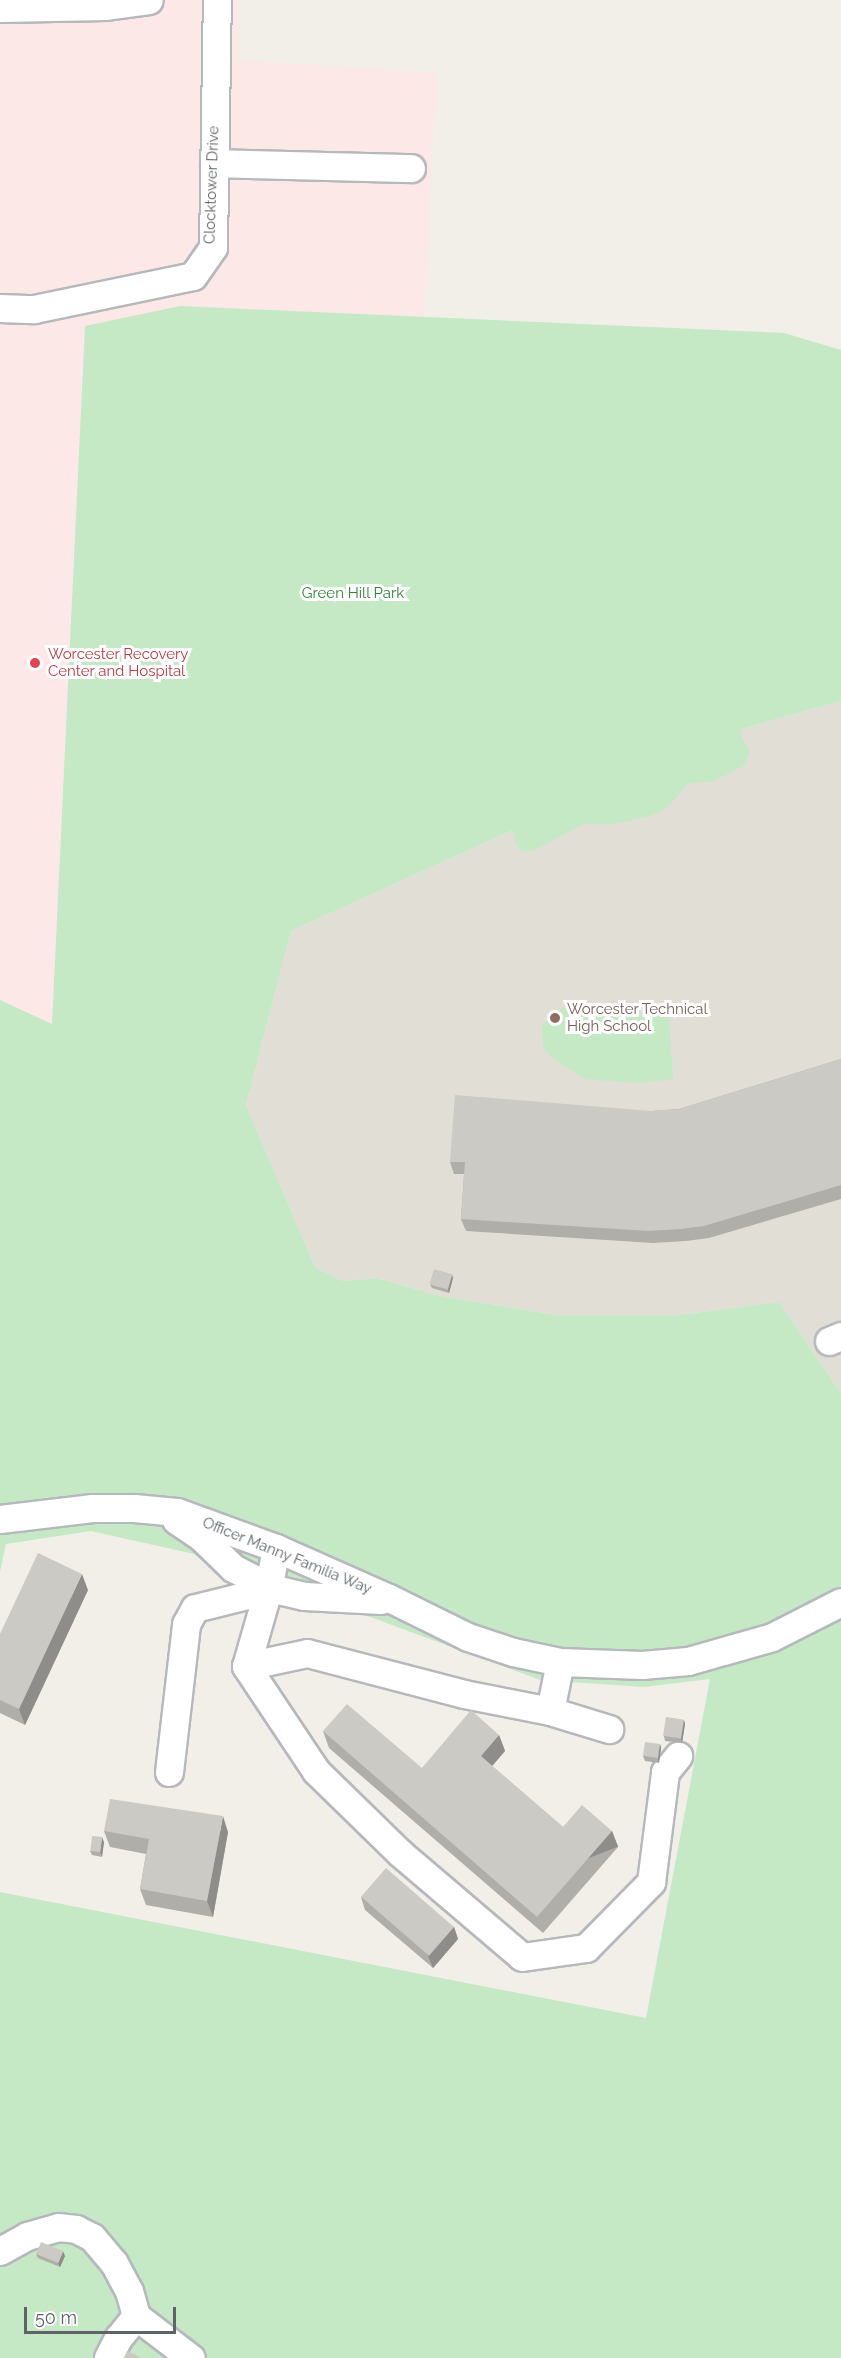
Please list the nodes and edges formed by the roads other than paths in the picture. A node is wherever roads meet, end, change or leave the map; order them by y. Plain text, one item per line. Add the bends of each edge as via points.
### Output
1 (149, 0) edge
2 (217, 0) edge
3 (0, 8) edge
4 (214, 163) junction
5 (411, 168) dead end
6 (0, 308) edge
7 (155, 1510) junction
8 (0, 1519) edge
9 (276, 1548) junction
10 (268, 1588) junction
11 (841, 1602) edge
12 (417, 1611) junction
13 (560, 1662) junction
14 (246, 1666) junction
15 (550, 1711) junction
16 (609, 1729) dead end
17 (678, 1756) dead end
18 (169, 1772) dead end
19 (0, 2251) edge
20 (136, 2316) junction
21 (108, 2358) edge
22 (191, 2358) edge

1 - 3 street via 106,6
2 - 4 street, Clocktower Drive
4 - 5 street
4 - 6 street, Clocktower Drive via 213,247 193,276 34,309
7 - 8 street, Officer Manny Familia Way via 92,1508
7 - 9 street, Officer Manny Familia Way via 177,1512
7 - 10 street, Officer Manny Familia Way via 200,1536 233,1568
9 - 10 street
9 - 12 street, Officer Manny Familia Way
10 - 12 street, Officer Manny Familia Way via 304,1596 370,1598
10 - 14 street
10 - 18 street via 195,1608 186,1624
11 - 13 street, Officer Manny Familia Way via 772,1637 688,1661 642,1665
12 - 13 street, Officer Manny Familia Way via 475,1640
13 - 15 street
14 - 15 street via 307,1653 464,1694
14 - 17 street via 316,1771 400,1853 522,1957 586,1948 651,1882 665,1772
15 - 16 street
19 - 20 street via 27,2236 58,2227 76,2229 92,2237 114,2264 129,2291
20 - 21 street
20 - 22 street

